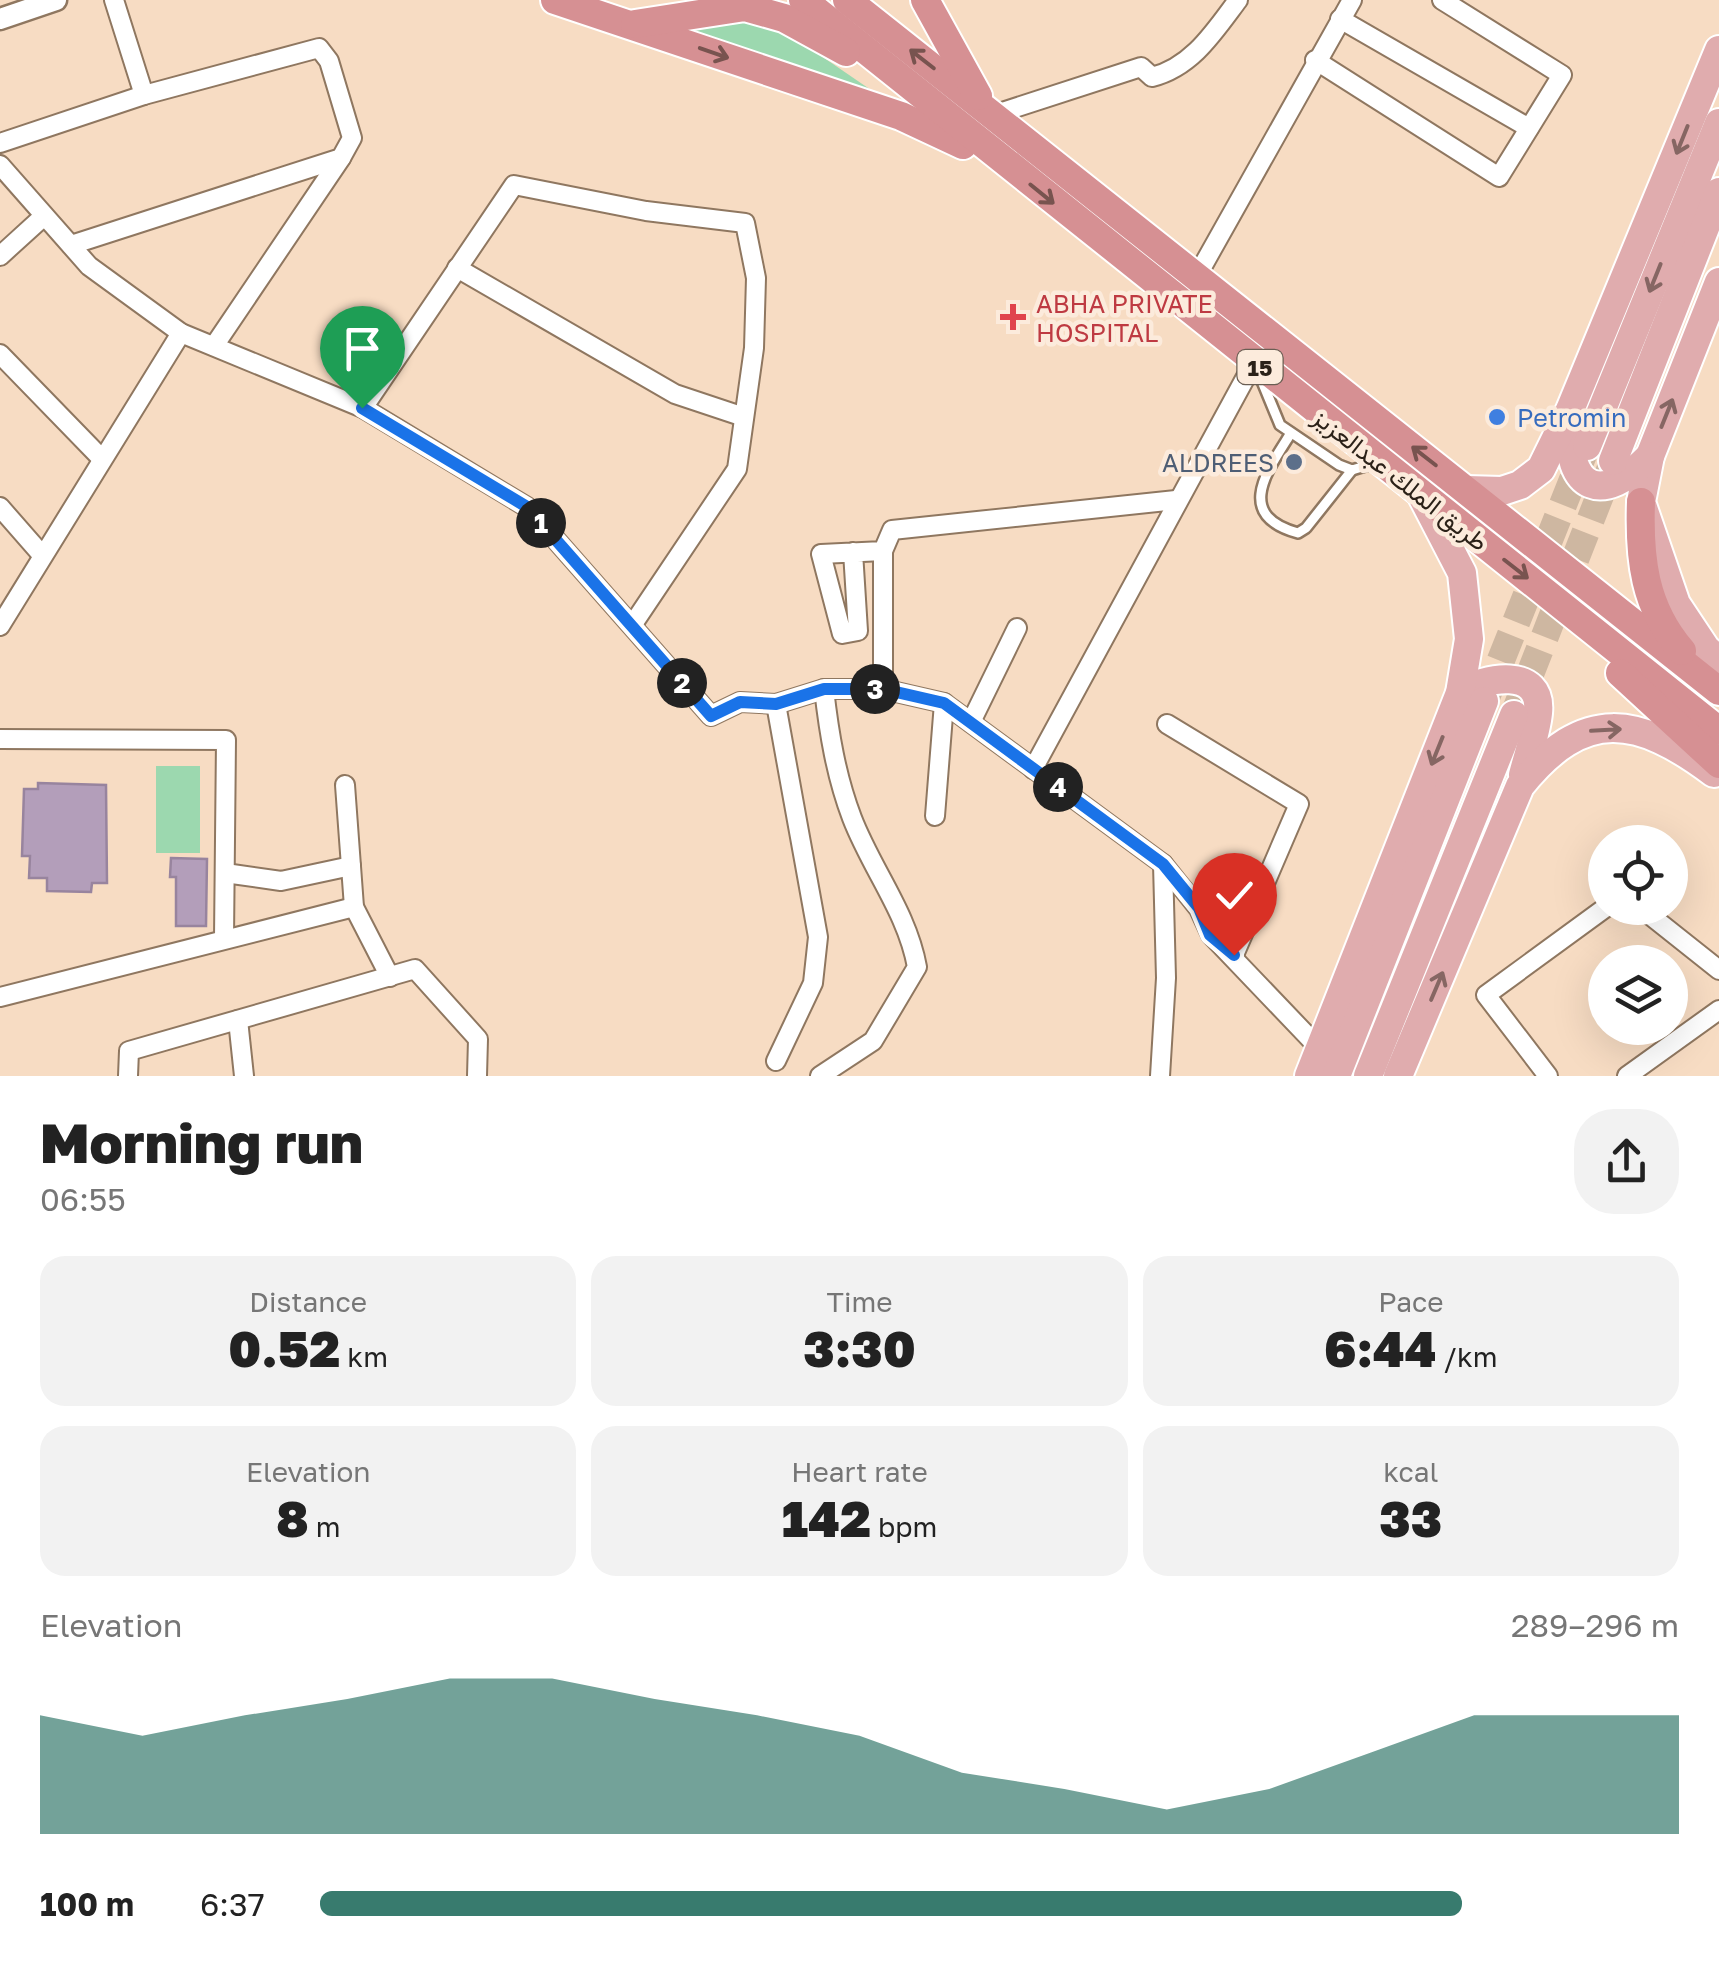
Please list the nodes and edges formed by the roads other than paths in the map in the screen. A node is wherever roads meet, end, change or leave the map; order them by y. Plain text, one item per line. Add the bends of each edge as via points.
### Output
1 (56, 0) edge
2 (114, 0) edge
3 (555, 0) edge
4 (803, 0) edge
5 (847, 0) edge
6 (864, 0) edge
7 (925, 0) edge
8 (1238, 0) edge
9 (1352, 0) edge
10 (1442, 0) edge
11 (0, 19) edge
12 (1340, 19) junction
13 (629, 24) junction
14 (885, 30) junction
15 (1719, 50) edge
16 (1315, 60) junction
17 (900, 80) junction
18 (144, 94) junction
19 (990, 113) junction
20 (1719, 124) edge
21 (1529, 128) junction
22 (0, 143) edge
23 (341, 158) junction
24 (0, 164) edge
25 (1008, 166) junction
26 (1719, 192) edge
27 (44, 216) junction
28 (70, 245) junction
29 (0, 256) edge
30 (457, 268) junction
31 (1197, 276) junction
32 (1719, 282) edge
33 (181, 332) junction
34 (214, 346) junction
35 (0, 354) edge
36 (1254, 362) junction
37 (362, 408) junction
38 (1570, 410) junction
39 (744, 417) junction
40 (1291, 432) junction
41 (1586, 446) tunnel mouth
42 (1650, 456) junction
43 (102, 459) junction
44 (1613, 461) tunnel mouth
45 (1365, 466) junction
46 (1467, 490) junction
47 (1422, 494) junction
48 (1176, 500) junction
49 (1640, 502) junction
50 (0, 508) edge
51 (883, 550) junction
52 (852, 552) dead end
53 (42, 554) junction
54 (1576, 616) junction
55 (634, 624) junction
56 (0, 626) edge
57 (1017, 628) dead end
58 (1719, 660) edge
59 (824, 689) junction
60 (883, 689) junction
61 (1719, 689) edge
62 (1472, 697) junction
63 (944, 703) junction
64 (776, 704) junction
65 (1514, 714) tunnel mouth
66 (971, 722) junction
67 (1167, 724) dead end
68 (1719, 732) edge
69 (0, 739) edge
70 (1719, 764) edge
71 (1033, 769) junction
72 (1719, 777) edge
73 (346, 785) dead end
74 (1520, 786) junction
75 (935, 816) dead end
76 (1163, 864) junction
77 (351, 866) junction
78 (225, 872) junction
79 (354, 907) junction
80 (1588, 921) edge
81 (1662, 925) edge
82 (224, 938) junction
83 (1234, 955) junction
84 (1719, 970) edge
85 (390, 976) junction
86 (0, 997) edge
87 (1719, 1010) edge
88 (238, 1020) junction
89 (1318, 1047) junction
90 (776, 1060) dead end
91 (128, 1076) edge
92 (244, 1076) edge
93 (478, 1076) edge
94 (820, 1076) edge
95 (1160, 1076) edge
96 (1309, 1076) edge
97 (1336, 1076) edge
98 (1368, 1076) edge
99 (1398, 1076) edge
100 (1548, 1076) edge
101 (1628, 1076) edge

1 - 11 street
2 - 18 street
3 - 13 highway
4 - 17 highway, طريق الملك عبدالعزيز / 15
5 - 14 highway, طريق الملك عبدالعزيز / 15
6 - 14 highway
7 - 19 highway
8 - 19 street via 1192,58 1170,72 1152,77 1141,67
9 - 12 street
10 - 21 street via 1562,75
12 - 16 street
12 - 21 street
13 - 17 highway via 745,7 784,18
13 -> 25 highway via 902,116
19 -> 14 highway, طريق الملك عبدالعزيز / 15
15 -> 38 main road
16 - 21 street via 1500,178
16 - 31 street
17 - 25 highway, طريق الملك عبدالعزيز / 15
18 - 22 street
18 - 23 street via 320,48 352,138
19 - 31 highway, طريق الملك عبدالعزيز / 15
20 -> 41 main road
23 - 28 street
23 - 34 street
24 - 27 street
25 -> 36 highway, طريق الملك عبدالعزيز / 15
26 - 44 main road
27 - 28 street
27 - 29 street
28 - 33 street
30 - 37 street
30 - 39 street via 676,394
30 - 39 street via 514,184 745,223 756,278
46 -> 31 highway, طريق الملك عبدالعزيز / 15
42 -> 32 main road
33 - 34 street
33 - 43 street
34 - 37 street
35 - 43 street
36 - 40 lane via 1280,425
36 - 45 highway, طريق الملك عبدالعزيز / 15
36 - 48 street
37 - 55 street via 527,507
38 - 42 main road via 1568,453 1581,476 1611,488
38 - 46 main road via 1541,470 1502,491
39 - 55 street via 737,469
40 - 45 lane
40 - 45 lane via 1258,495 1262,508 1288,530 1306,528
42 - 49 main road
43 - 53 street
45 - 47 highway, طريق الملك عبدالعزيز / 15
46 - 61 highway, طريق الملك عبدالعزيز / 15
47 -> 54 highway, طريق الملك عبدالعزيز / 15
47 - 62 main road via 1462,573
48 - 51 street via 892,530
48 - 71 street
49 - 58 main road via 1676,604
49 - 61 highway via 1639,558 1652,604 1678,647
50 - 53 street
51 - 52 street
51 - 60 street
53 - 56 street
54 - 68 highway, طريق الملك عبدالعزيز / 15
54 - 70 highway via 1624,677
55 - 64 street via 711,716 740,702
57 - 66 street
59 - 60 street
59 - 64 street
59 - 94 street via 831,749 852,820 912,936 918,967 873,1040
60 - 63 street
62 - 74 main road via 1477,681 1503,676 1520,680 1534,695 1539,710
62 -> 89 main road
62 - 97 main road
63 - 66 street
63 - 75 street
64 - 90 street via 818,937 813,982
65 - 98 main road
66 - 71 street
67 - 83 street via 1299,804
69 - 78 street via 226,740
71 - 76 street
74 -> 72 main road via 1547,751 1584,731 1632,728 1677,746
73 - 77 street
99 -> 74 main road
76 - 83 street via 1199,908 1210,935
76 - 95 street
77 - 78 street via 281,880
77 - 79 street
78 - 82 street
79 - 82 street
79 - 85 street
80 - 100 street via 1486,995
81 - 84 street
82 - 86 street
83 - 89 street
85 - 88 street
85 - 93 street via 415,970 478,1039
87 - 101 street
88 - 91 street via 128,1051
88 - 92 street
89 - 96 main road

